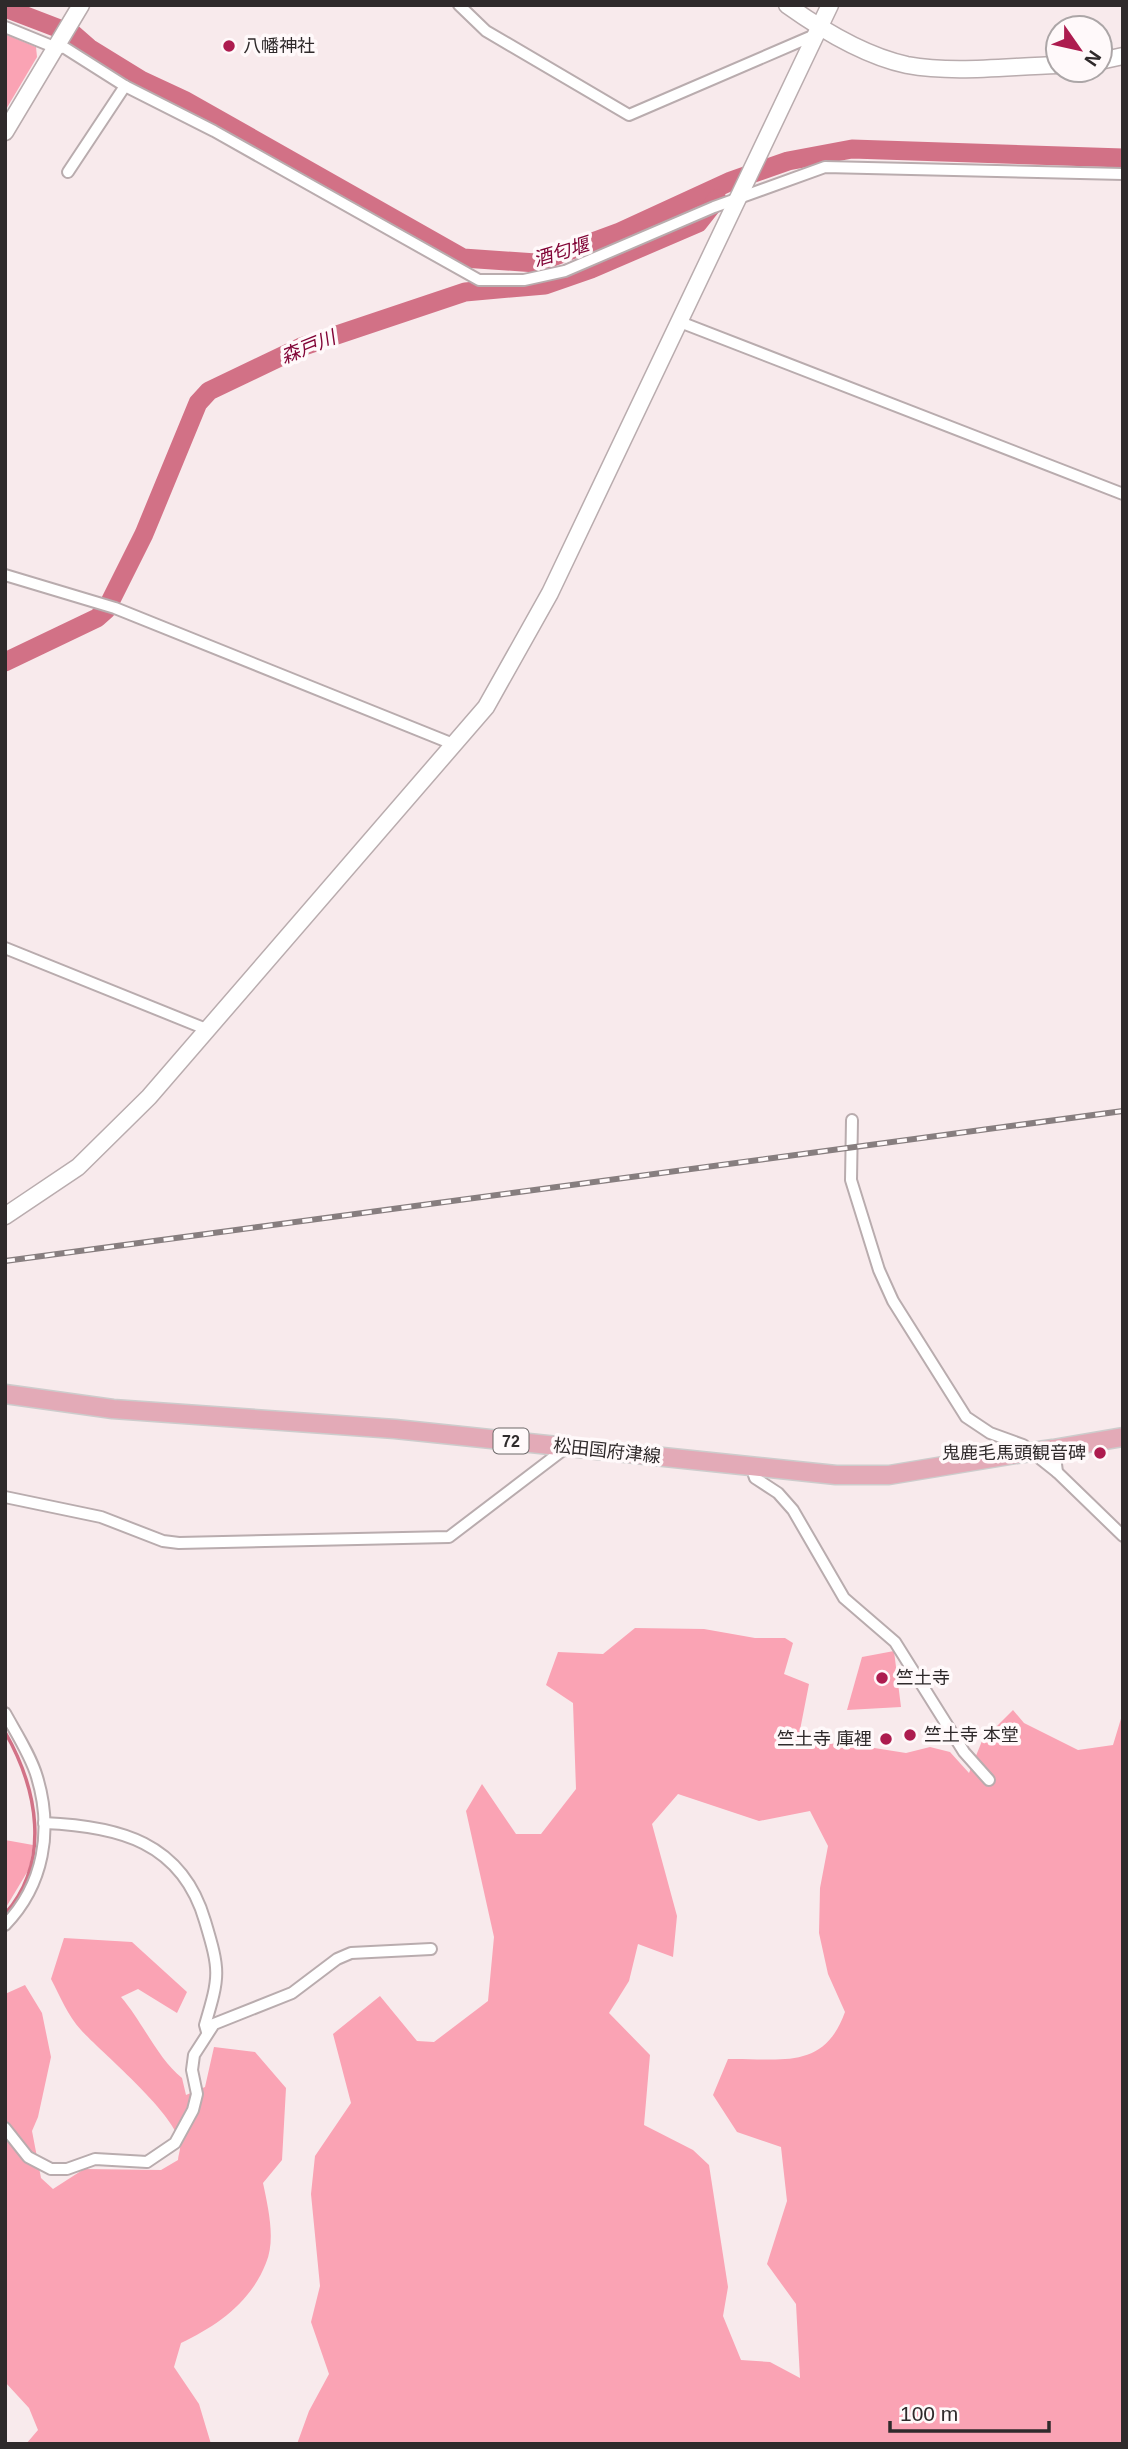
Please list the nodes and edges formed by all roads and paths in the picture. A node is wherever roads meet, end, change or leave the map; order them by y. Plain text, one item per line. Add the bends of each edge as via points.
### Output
1 (458, 5) edge
2 (787, 5) edge
3 (830, 5) edge
4 (76, 11) edge
5 (5, 27) edge
6 (818, 31) junction
7 (54, 47) junction
8 (1044, 65) edge
9 (125, 86) junction
10 (5, 132) edge
11 (68, 172) dead end
12 (1123, 173) edge
13 (736, 201) junction
14 (680, 322) junction
15 (1123, 494) edge
16 (5, 575) edge
17 (453, 744) junction
18 (5, 948) edge
19 (206, 1029) junction
20 (852, 1120) dead end
21 (5, 1216) edge
22 (5, 1394) edge
23 (990, 1433) junction
24 (1123, 1437) edge
25 (567, 1447) junction
26 (1054, 1448) junction
27 (985, 1460) junction
28 (751, 1466) junction
29 (1057, 1472) junction
30 (5, 1497) edge
31 (1123, 1536) edge
32 (5, 1713) edge
33 (989, 1780) dead end
34 (44, 1823) junction
35 (5, 1925) edge
36 (431, 1949) dead end
37 (207, 2032) junction
38 (5, 2128) edge

1 - 6 street via 486,31 629,115
2 - 6 street
3 - 6 street
4 - 7 street
5 - 7 street
6 - 8 street via 907,65
6 - 13 street
7 - 9 street via 65,47
7 - 10 street
9 - 11 street
9 - 13 street via 479,280 524,280 565,271
12 - 13 street via 825,167
13 - 14 street
14 - 15 street
14 - 17 street via 512,665 486,707
16 - 17 street via 109,606
17 - 19 street
18 - 19 street
19 - 21 street via 149,1097 78,1167
20 - 23 street via 851,1180 879,1270 893,1301 966,1418
22 - 25 main road, 松田国府津線 / 72 via 113,1409 395,1429
23 - 27 street
23 - 29 street via 1023,1445
24 - 26 main road, 松田国府津線 / 72
25 - 28 main road, 松田国府津線 / 72
25 - 30 street via 449,1537 178,1543 101,1517
26 - 27 main road, 松田国府津線 / 72, bridge
26 - 29 street
27 - 28 main road, 松田国府津線 / 72 via 889,1475
28 - 33 street via 755,1478 793,1510 844,1598 895,1642 964,1752
29 - 31 street
32 - 34 street via 37,1776
34 - 35 street via 43,1861 36,1880
34 - 37 street via 92,1825 135,1839 159,1852 190,1882 217,1965
36 - 37 street via 351,1953 292,1993 214,2024
37 - 38 street via 194,2054 197,2094 193,2110 175,2143 147,2162 95,2159 51,2169 28,2157

